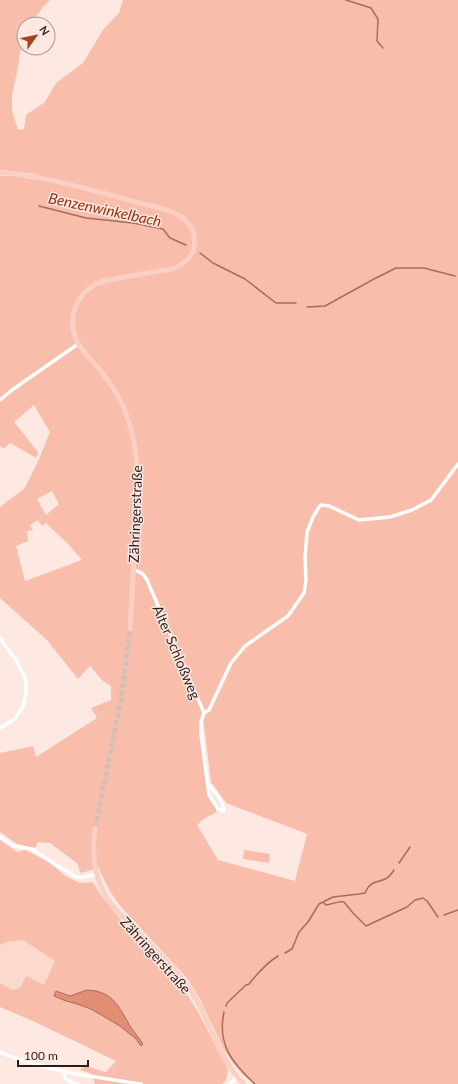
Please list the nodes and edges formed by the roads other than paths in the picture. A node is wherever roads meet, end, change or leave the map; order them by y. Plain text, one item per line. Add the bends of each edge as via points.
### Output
1 (0, 173) edge
2 (78, 344) junction
3 (0, 400) edge
4 (458, 464) edge
5 (134, 570) junction
6 (130, 629) tunnel mouth
7 (0, 638) edge
8 (204, 713) junction
9 (0, 728) edge
10 (208, 784) junction
11 (95, 828) tunnel mouth
12 (0, 837) edge
13 (97, 874) junction
14 (0, 1052) edge
15 (62, 1071) junction
16 (237, 1077) junction
17 (77, 1084) edge
18 (141, 1084) edge
19 (230, 1084) edge
20 (244, 1084) edge

1 - 2 main road via 61,183 170,212 184,218 192,230 193,250 181,265 102,282 84,293 77,302 72,318
2 - 3 street
2 - 5 main road, Zähringerstraße via 113,388 133,435 138,476
4 - 8 street, Alter Schloßweg via 431,500 390,517 359,520 329,506 321,505 307,532 304,593 288,616 245,646 231,663 209,710
5 - 6 main road, Zähringerstraße
5 - 8 street, Alter Schloßweg via 141,572 147,580
7 - 9 street via 16,660 26,680 26,692 23,706 14,719
8 - 10 street via 201,734
10 - 10 street via 209,795 218,809 224,810 221,800
11 - 13 main road, Zähringerstraße via 93,849
12 - 13 street via 14,846 32,849 76,877
13 - 16 main road, Zähringerstraße via 103,891 113,906 175,970 187,986
14 - 15 street
15 - 17 street via 68,1081
15 - 18 street
16 - 19 street
16 - 20 main road, Zähringerstraße

